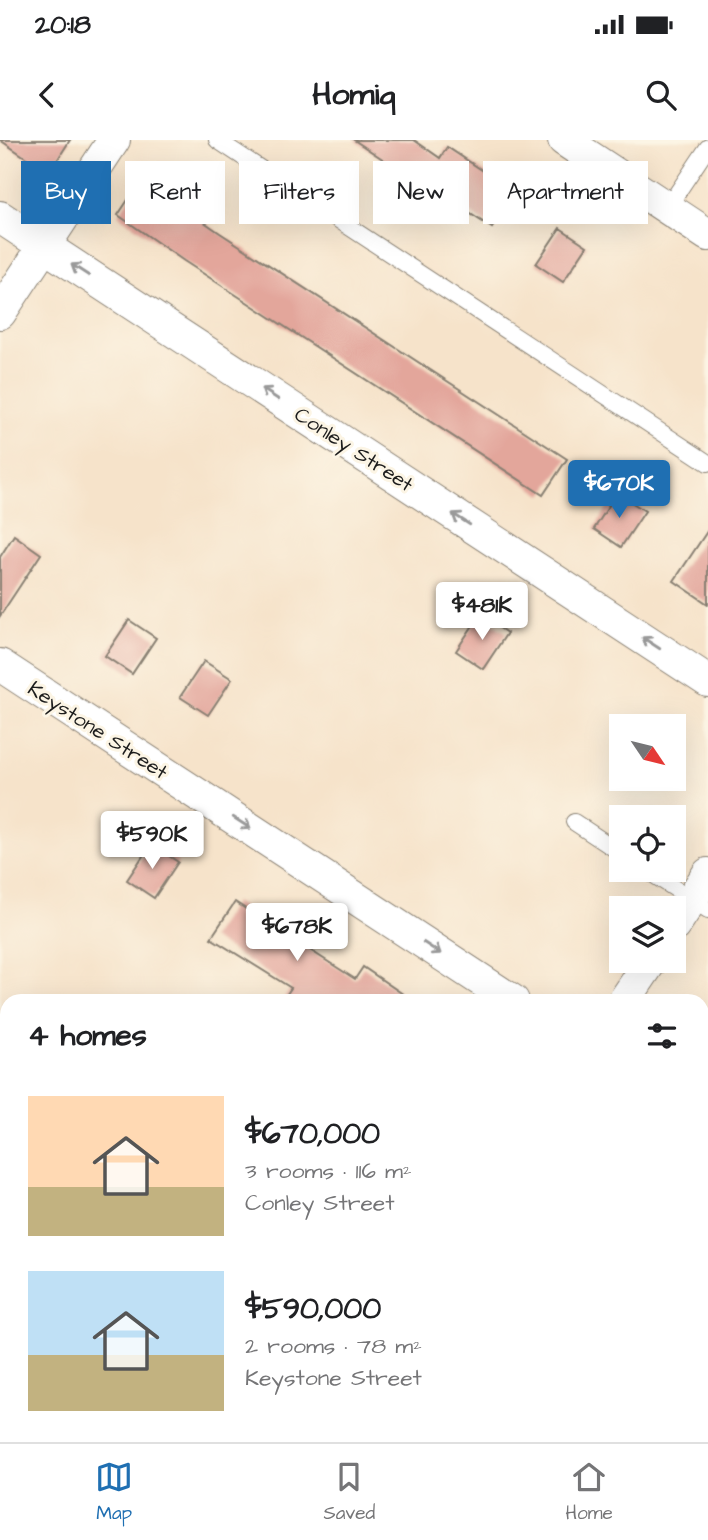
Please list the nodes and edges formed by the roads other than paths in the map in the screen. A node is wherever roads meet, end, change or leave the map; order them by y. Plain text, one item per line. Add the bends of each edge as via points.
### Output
1 (114, 140) edge
2 (217, 140) edge
3 (564, 140) edge
4 (708, 147) edge
5 (667, 208) junction
6 (0, 217) edge
7 (708, 235) edge
8 (44, 246) junction
9 (0, 313) edge
10 (708, 463) edge
11 (0, 665) edge
12 (708, 681) edge
13 (574, 822) dead end
14 (609, 845) edge
15 (673, 882) edge
16 (702, 895) edge
17 (686, 913) edge
18 (643, 973) edge
19 (502, 994) edge
20 (629, 994) edge

1 - 8 street
2 - 10 lane
3 - 5 street
4 - 5 lane
5 - 7 street
6 - 8 street, Conley Street
8 - 9 street
12 -> 8 street, Conley Street
11 -> 19 street, Keystone Street
13 - 14 lane
15 - 16 lane
16 - 17 street
18 - 20 street

